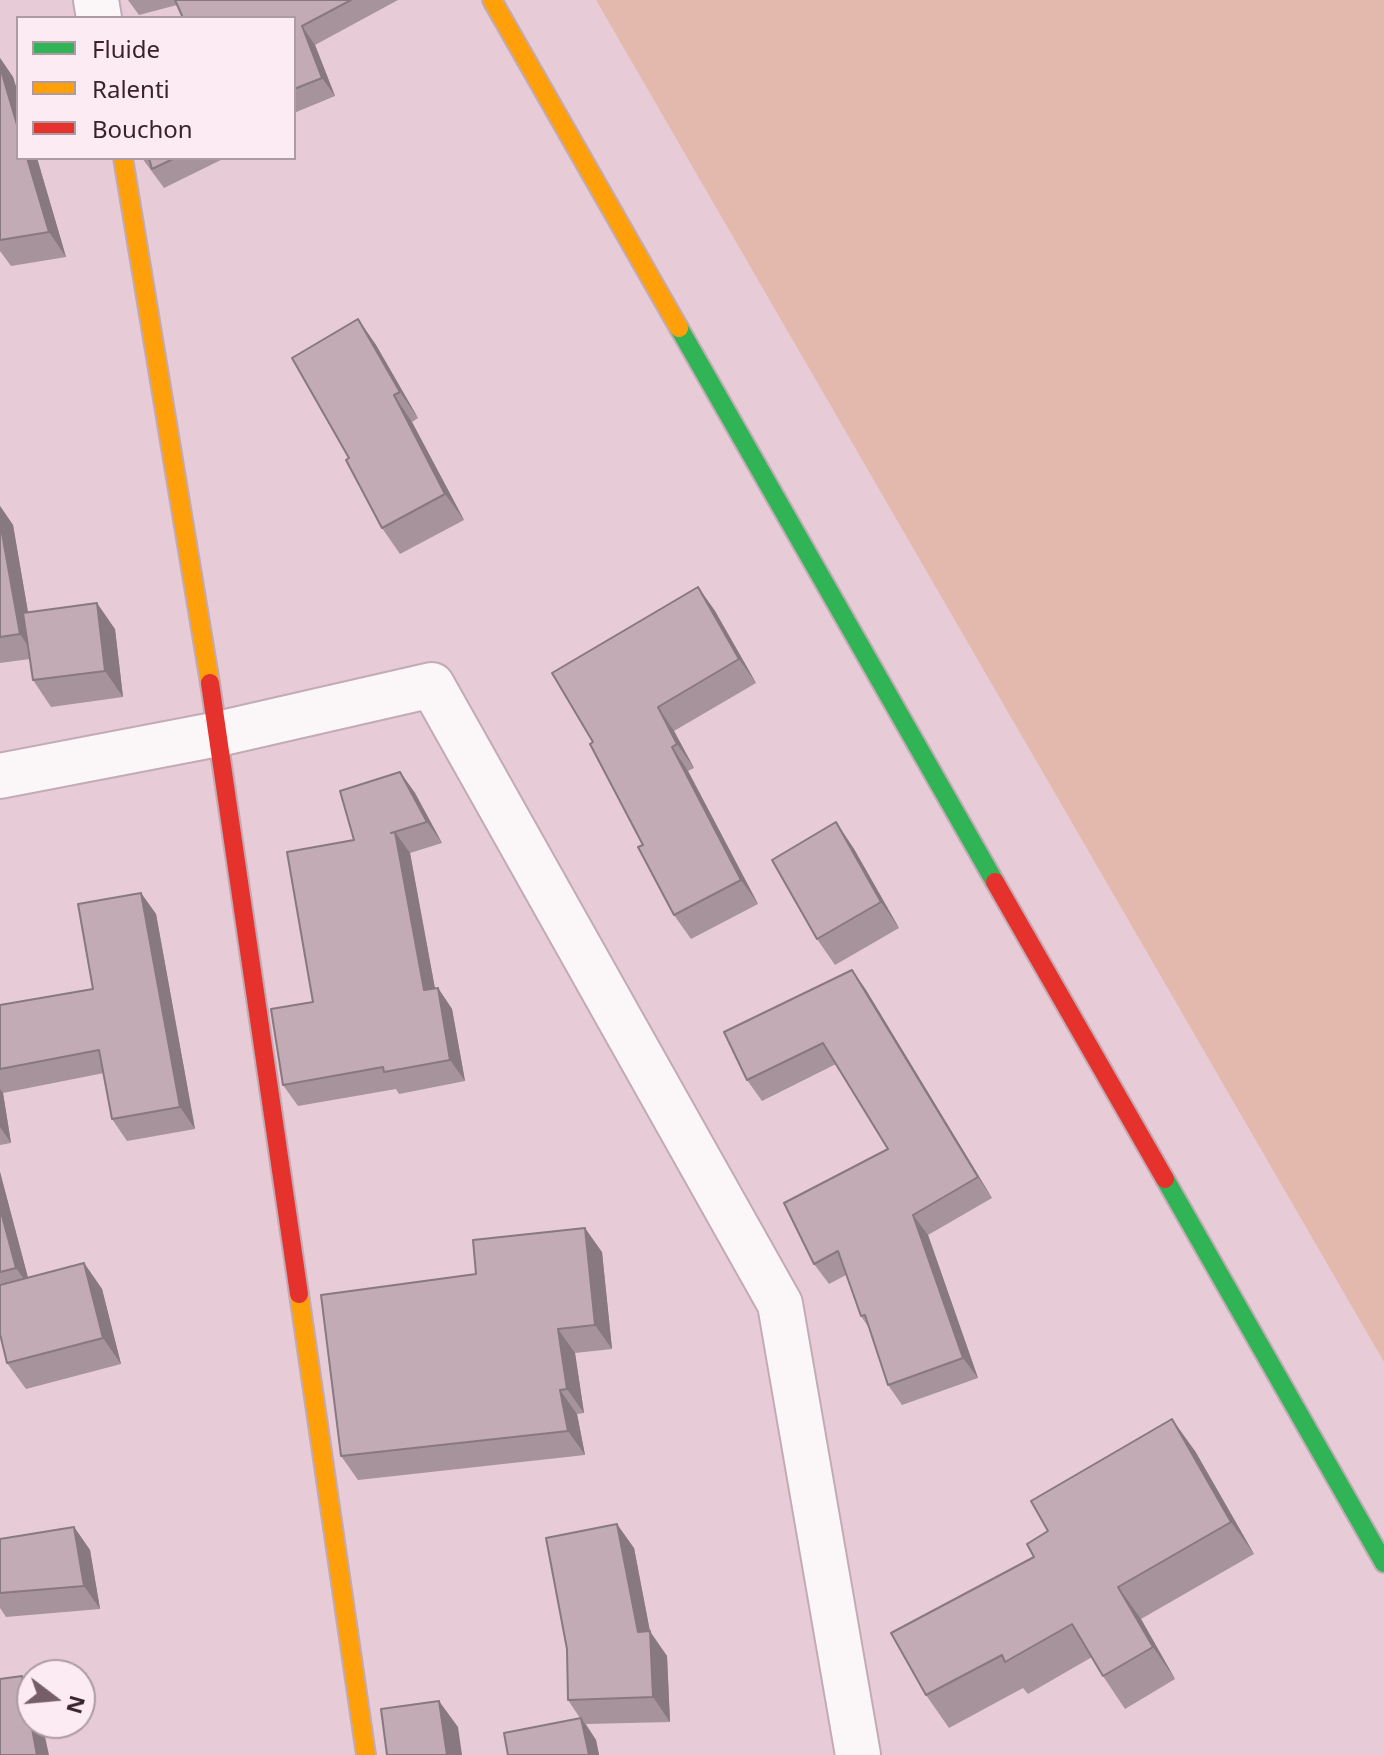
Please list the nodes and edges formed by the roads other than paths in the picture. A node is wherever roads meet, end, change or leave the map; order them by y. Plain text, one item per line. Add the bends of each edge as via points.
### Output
1 (492, 0) edge
2 (123, 160) edge
3 (218, 734) junction
4 (0, 776) edge
5 (1384, 1563) edge
6 (366, 1755) edge
7 (858, 1755) edge

1 - 5 street
2 - 3 street
3 - 4 street
3 - 6 street
3 - 7 street via 432,685 780,1304

